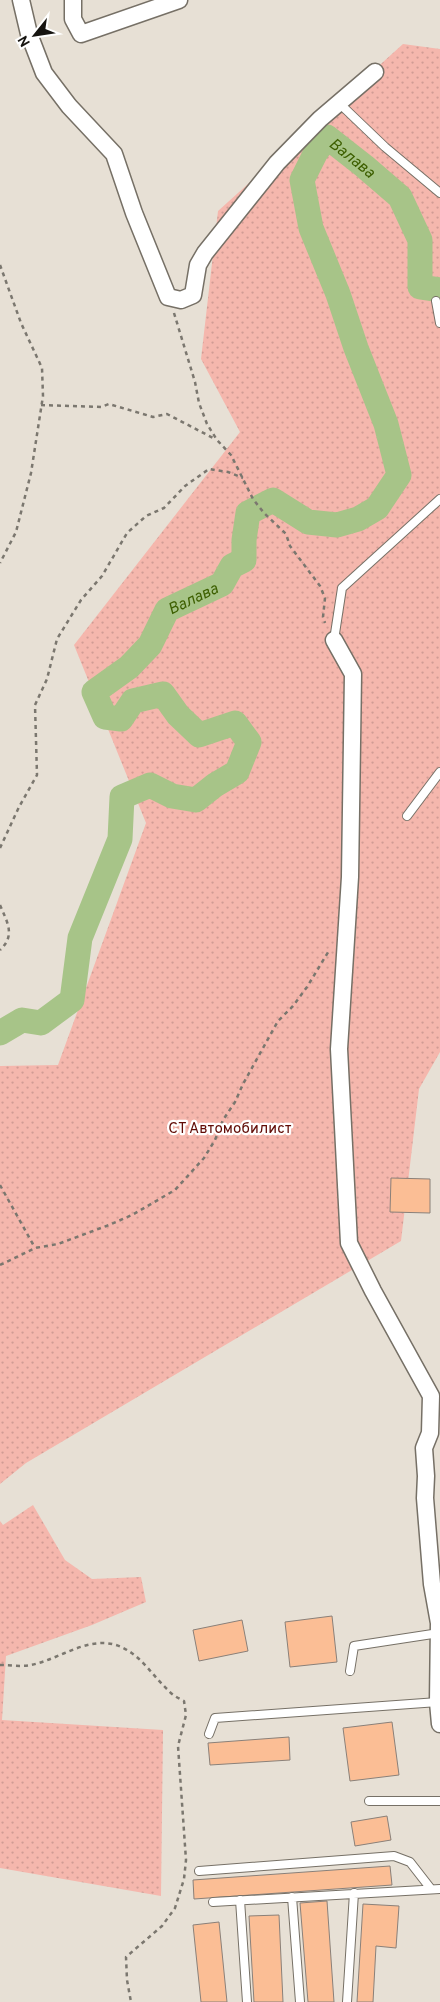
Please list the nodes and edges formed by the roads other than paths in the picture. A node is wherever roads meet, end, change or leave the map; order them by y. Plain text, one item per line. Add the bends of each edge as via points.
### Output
1 (21, 0) edge
2 (73, 0) edge
3 (179, 0) edge
4 (375, 72) dead end
5 (339, 103) junction
6 (439, 191) edge
7 (436, 300) dead end
8 (440, 323) edge
9 (440, 500) edge
10 (334, 640) joint
11 (440, 772) edge
12 (407, 816) dead end
13 (435, 1430) edge
14 (439, 1625) edge
15 (350, 1671) dead end
16 (438, 1702) junction
17 (440, 1724) edge
18 (209, 1734) dead end
19 (370, 1801) dead end
20 (440, 1801) edge
21 (199, 1871) dead end
22 (440, 1888) edge
23 (431, 1889) junction
24 (354, 1894) junction
25 (292, 1897) junction
26 (240, 1900) junction
27 (213, 1902) dead end
28 (247, 2002) edge
29 (300, 2002) edge
30 (347, 2002) edge

1 - 5 street via 29,34 44,73 69,106 114,154 168,297 181,300 193,295 198,265 205,253 277,163
2 - 3 street via 73,19 81,34
4 - 5 street
5 - 6 lane via 385,147
7 - 8 lane
9 - 10 lane via 342,588
10 - 13 street via 352,674 350,877 339,1049 350,1243 431,1396
11 - 12 lane
13 - 14 street via 424,1448 425,1498
14 - 15 lane via 354,1646
14 - 16 street
16 - 17 street
16 - 18 lane via 215,1718
19 - 20 lane
21 - 23 lane via 394,1856 410,1862
22 - 23 lane
23 - 24 lane
24 - 25 lane
24 - 30 lane
25 - 26 lane
25 - 29 lane
26 - 27 lane
26 - 28 lane

